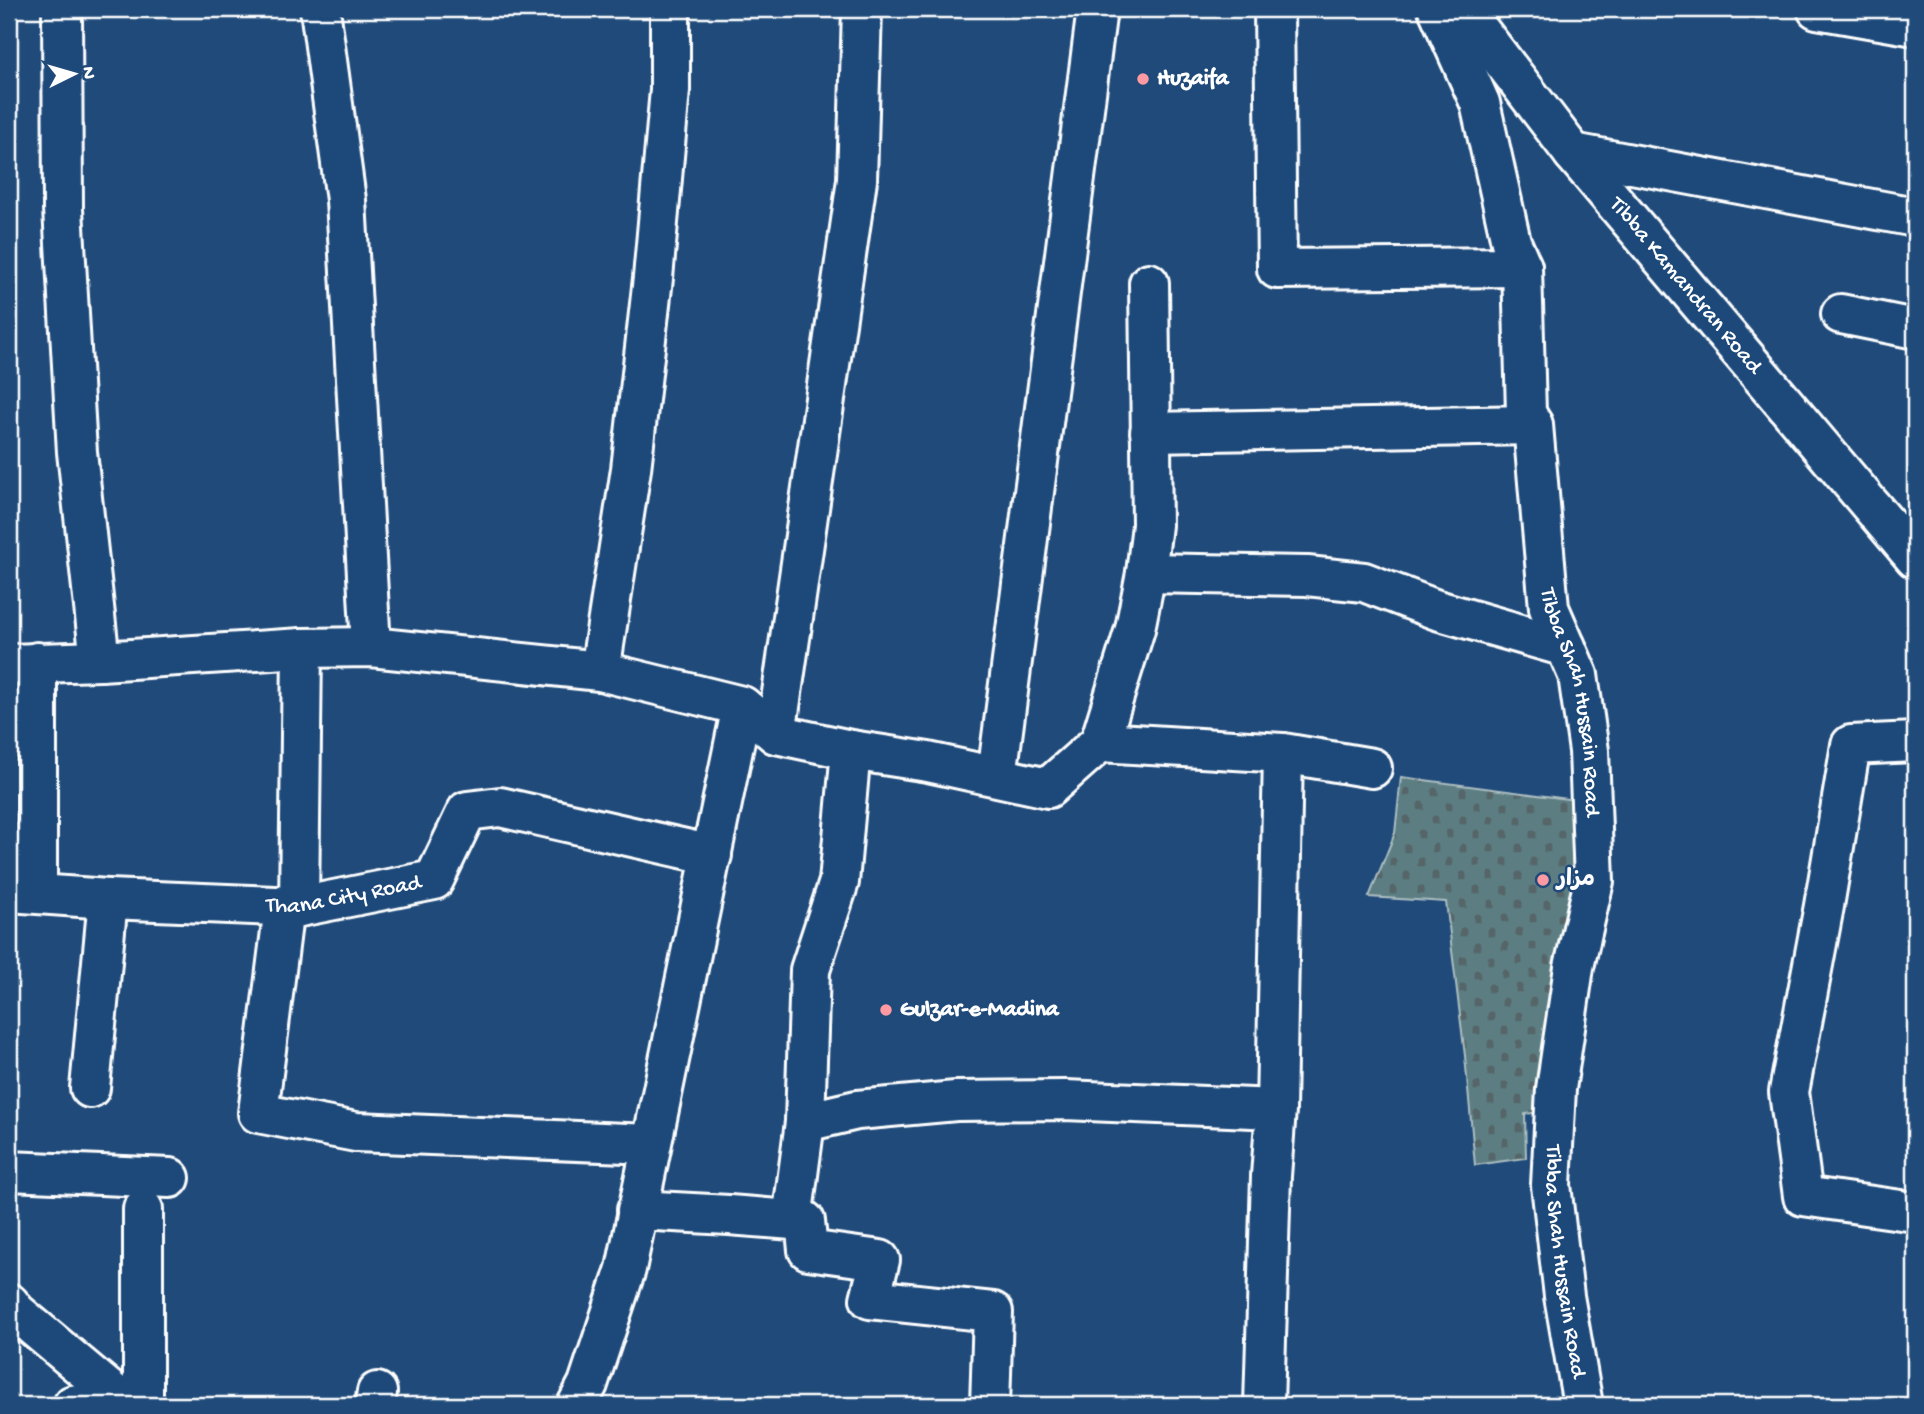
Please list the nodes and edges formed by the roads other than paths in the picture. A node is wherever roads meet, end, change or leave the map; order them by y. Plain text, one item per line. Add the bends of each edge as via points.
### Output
1 (62, 9) edge
2 (320, 9) edge
3 (670, 9) edge
4 (862, 9) edge
5 (1097, 9) edge
6 (1275, 9) edge
7 (1438, 9) edge
8 (1462, 9) edge
9 (1817, 9) edge
10 (1915, 26) edge
11 (1573, 153) junction
12 (1915, 217) edge
13 (1522, 267) junction
14 (1149, 283) dead end
15 (1841, 314) dead end
16 (1915, 330) edge
17 (1533, 425) junction
18 (1150, 432) junction
19 (1915, 558) edge
20 (1146, 573) junction
21 (1566, 647) junction
22 (302, 648) junction
23 (371, 648) junction
24 (100, 661) junction
25 (23, 663) edge
26 (600, 671) junction
27 (742, 706) junction
28 (776, 734) junction
29 (1100, 741) junction
30 (1915, 742) edge
31 (851, 750) junction
32 (1283, 753) junction
33 (1372, 768) dead end
34 (996, 776) junction
35 (712, 855) junction
36 (23, 892) edge
37 (108, 899) junction
38 (291, 907) junction
39 (90, 1088) dead end
40 (1276, 1109) junction
41 (805, 1122) junction
42 (651, 1144) junction
43 (9, 1171) edge
44 (170, 1178) dead end
45 (143, 1209) dead end
46 (637, 1210) junction
47 (1915, 1212) edge
48 (792, 1220) junction
49 (9, 1303) edge
50 (129, 1402) edge
51 (73, 1405) edge
52 (576, 1405) edge
53 (990, 1405) edge
54 (1264, 1405) edge
55 (1583, 1405) edge

1 - 24 street via 63,209 76,439
2 - 23 street via 346,201
3 - 26 street via 670,90 653,278 631,469
4 - 28 street via 857,180
5 - 34 street
6 - 13 street via 1277,269
7 - 13 street, Tibba Shah Hussain Road via 1480,103 1511,242
8 - 11 street, Tibba Kamandran Road
9 - 10 street
11 - 12 street
11 - 19 street, Tibba Kamandran Road
13 - 17 street, Tibba Shah Hussain Road via 1526,413
14 - 18 street
15 - 16 street
17 - 18 street
17 - 21 street, Tibba Shah Hussain Road via 1549,608
18 - 20 street via 1152,525
20 - 21 street via 1307,576 1364,582 1437,610
20 - 29 street via 1135,629
21 - 55 street, Tibba Shah Hussain Road via 1578,676 1589,751 1594,881 1574,967 1556,1089 1552,1185 1564,1296
22 - 23 street
22 - 24 street
22 - 38 street
23 - 26 street
24 - 25 street
25 - 36 street
26 - 27 street
27 - 28 street
27 - 35 street
28 - 31 street
29 - 32 street
29 - 34 street via 1048,788
30 - 47 street via 1851,745 1789,1092 1803,1196
31 - 34 street
31 - 41 street via 839,882 810,970
32 - 33 street
32 - 40 street
35 - 38 street, Thana City Road via 500,807 467,811 434,880
35 - 42 street
36 - 37 street, Thana City Road
37 - 38 street, Thana City Road
37 - 39 street
38 - 42 street via 258,1113 356,1132
40 - 41 street via 1065,1100 957,1101 856,1110
40 - 54 street
41 - 48 street
42 - 46 street
43 - 44 street
45 - 50 street
46 - 48 street
46 - 52 street via 626,1269 588,1384
48 - 53 street via 805,1221 807,1250 880,1260 870,1299 993,1312
49 - 50 street
50 - 51 street

